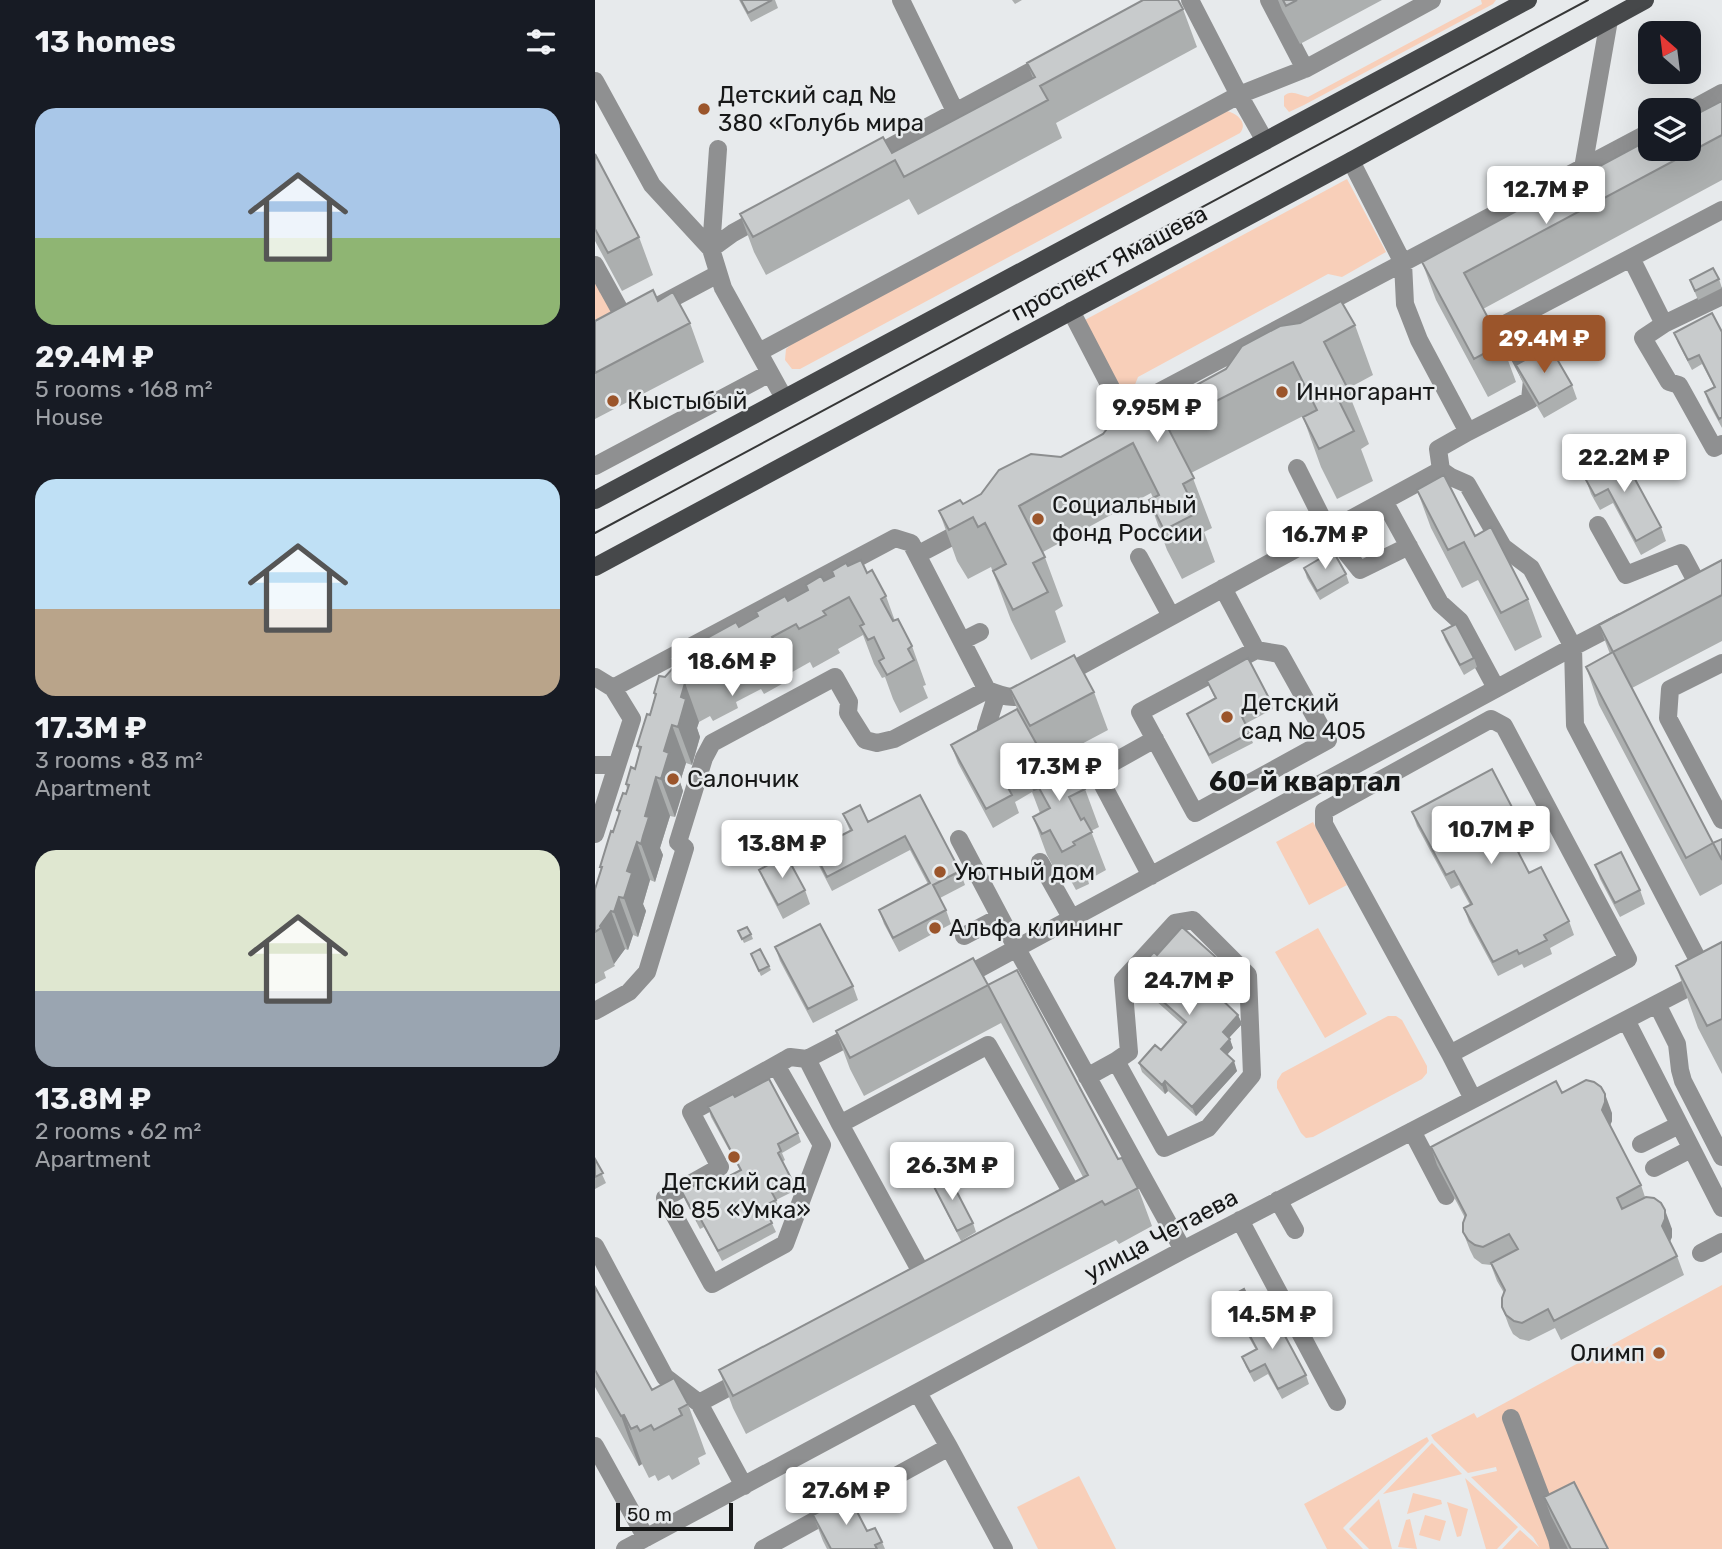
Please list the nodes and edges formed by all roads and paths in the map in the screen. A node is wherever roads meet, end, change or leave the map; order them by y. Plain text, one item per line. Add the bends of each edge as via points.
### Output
1 (901, 0) edge
2 (1191, 0) edge
3 (1269, 0) edge
4 (1432, 0) edge
5 (1645, 0) edge
6 (1522, 1) edge
7 (1609, 20) junction
8 (1061, 56) edge
9 (1305, 69) junction
10 (595, 81) edge
11 (1722, 93) edge
12 (1239, 95) junction
13 (1701, 104) edge
14 (955, 111) junction
15 (1638, 138) edge
16 (1265, 141) junction
17 (718, 149) dead end
18 (1351, 160) junction
19 (1583, 168) junction
20 (850, 169) edge
21 (780, 208) edge
22 (1722, 210) edge
23 (711, 249) junction
24 (1631, 258) junction
25 (1403, 264) junction
26 (595, 265) edge
27 (718, 274) junction
28 (1722, 296) edge
29 (1071, 311) junction
30 (1664, 324) junction
31 (759, 352) junction
32 (770, 373) junction
33 (784, 398) junction
34 (1468, 432) junction
35 (1722, 444) edge
36 (595, 466) edge
37 (1297, 468) dead end
38 (1441, 470) junction
39 (595, 500) edge
40 (1384, 501) junction
41 (991, 516) edge
42 (1598, 525) dead end
43 (1328, 530) junction
44 (1409, 546) junction
45 (917, 555) junction
46 (1139, 557) dead end
47 (595, 567) edge
48 (1713, 575) edge
49 (1223, 588) junction
50 (1635, 615) edge
51 (1171, 616) junction
52 (980, 632) dead end
53 (962, 641) junction
54 (1573, 647) junction
55 (1256, 650) junction
56 (1722, 663) edge
57 (595, 677) edge
58 (613, 688) junction
59 (1496, 688) junction
60 (992, 692) junction
61 (1155, 740) junction
62 (989, 746) edge
63 (595, 765) edge
64 (617, 765) junction
65 (1722, 820) edge
66 (595, 834) edge
67 (959, 839) dead end
68 (1040, 862) edge
69 (1151, 876) junction
70 (1000, 917) junction
71 (1072, 919) junction
72 (964, 936) dead end
73 (1017, 949) junction
74 (1715, 973) edge
75 (948, 986) edge
76 (1657, 1004) junction
77 (595, 1011) edge
78 (1626, 1020) junction
79 (878, 1022) edge
80 (1450, 1054) junction
81 (807, 1059) junction
82 (1116, 1061) junction
83 (776, 1065) junction
84 (1087, 1077) junction
85 (1473, 1100) junction
86 (840, 1124) junction
87 (1679, 1125) junction
88 (1412, 1131) junction
89 (1641, 1144) dead end
90 (1721, 1152) edge
91 (1695, 1155) junction
92 (1654, 1168) dead end
93 (1446, 1196) edge
94 (1278, 1200) junction
95 (1722, 1208) edge
96 (1053, 1212) edge
97 (1240, 1220) junction
98 (1295, 1230) dead end
99 (1722, 1242) edge
100 (595, 1247) edge
101 (1183, 1250) junction
102 (1700, 1253) dead end
103 (926, 1281) edge
104 (759, 1371) edge
105 (918, 1393) junction
106 (1337, 1402) dead end
107 (699, 1403) junction
108 (1511, 1418) dead end
109 (595, 1446) edge
110 (949, 1447) junction
111 (744, 1486) junction
112 (646, 1538) junction
113 (625, 1549) edge
114 (763, 1549) edge
115 (1004, 1549) edge
116 (1559, 1549) edge

1 - 14 street
2 - 12 street
3 - 9 street
4 - 9 street
5 - 7 main road, проспект Ямашева
6 - 16 main road, проспект Ямашева
7 - 18 main road, проспект Ямашева
7 - 19 street
8 - 14 street
9 - 12 street
10 - 23 street via 652,185
11 - 13 street
12 - 16 street
12 - 31 street
14 - 20 street
15 - 19 street
16 - 33 main road, проспект Ямашева
17 - 23 street
18 - 25 street
18 - 29 main road, проспект Ямашева
19 - 25 street
21 - 23 street
22 - 24 street
23 - 27 street
24 - 30 street
24 - 34 street via 1503,325 1532,380 1530,400
25 - 29 street via 1126,419
25 - 34 street via 1405,304
26 - 27 street via 622,326
27 - 31 street
28 - 30 street
29 - 47 main road, проспект Ямашева
30 - 35 street via 1643,338 1669,382 1679,385 1714,447
31 - 32 street
32 - 33 street
32 - 36 street
33 - 39 main road, проспект Ямашева
34 - 38 street via 1439,449
37 - 43 street
38 - 40 street
38 - 54 street via 1467,484 1503,547 1531,568
40 - 43 street
40 - 44 street
41 - 45 street
42 - 48 street via 1626,575 1681,553 1690,587
43 - 44 street via 1360,570
43 - 49 street
44 - 59 street
45 - 53 street
45 - 58 street via 911,543 895,538
46 - 51 street
49 - 51 street
49 - 55 street
50 - 54 street
51 - 60 street via 1028,695 1008,698
52 - 53 street
53 - 60 street
54 - 59 street
54 - 74 street via 1575,725
55 - 61 street via 1140,712
55 - 61 street via 1280,654 1328,740 1195,813
56 - 65 street via 1670,689 1668,718
57 - 58 street
58 - 64 street via 632,719
59 - 69 street
60 - 62 street via 985,736
60 - 77 street via 877,743 865,740 859,731 835,677 712,743 671,838 685,848 647,972 629,992
61 - 69 street via 1096,772
63 - 64 street
64 - 66 street via 608,818
67 - 70 street
68 - 71 street
69 - 71 street
70 - 72 street
70 - 73 street
71 - 73 street
73 - 75 street
73 - 84 street
74 - 76 street, улица Четаева
76 - 78 street, улица Четаева
76 - 90 street via 1677,1044 1683,1081
78 - 85 street, улица Четаева
78 - 87 street
79 - 81 street
80 - 80 street via 1324,824 1324,811 1491,719 1504,726 1628,960
80 - 85 street
81 - 83 street via 790,1057
81 - 86 street
82 - 82 street via 1164,1148 1208,1128 1252,1075 1248,975 1193,920 1175,923 1123,980 1129,1052
82 - 84 street
83 - 83 street via 691,1112 720,1167 665,1198 712,1284 785,1244 822,1145
84 - 101 street
85 - 88 street, улица Четаева
86 - 96 street via 988,1045 1076,1200
86 - 103 street
87 - 89 street
87 - 91 street
88 - 93 street
88 - 94 street, улица Четаева
90 - 91 street
91 - 92 street
91 - 95 street
94 - 97 street, улица Четаева
94 - 98 street
97 - 101 street, улица Четаева
97 - 106 street
99 - 102 street
100 - 107 street via 665,1377
101 - 105 street, улица Четаева
104 - 107 street
105 - 110 street
105 - 111 street, улица Четаева
107 - 111 street
108 - 116 street
109 - 112 street
110 - 114 street
110 - 115 street
111 - 112 street, улица Четаева
112 - 113 street, улица Четаева

